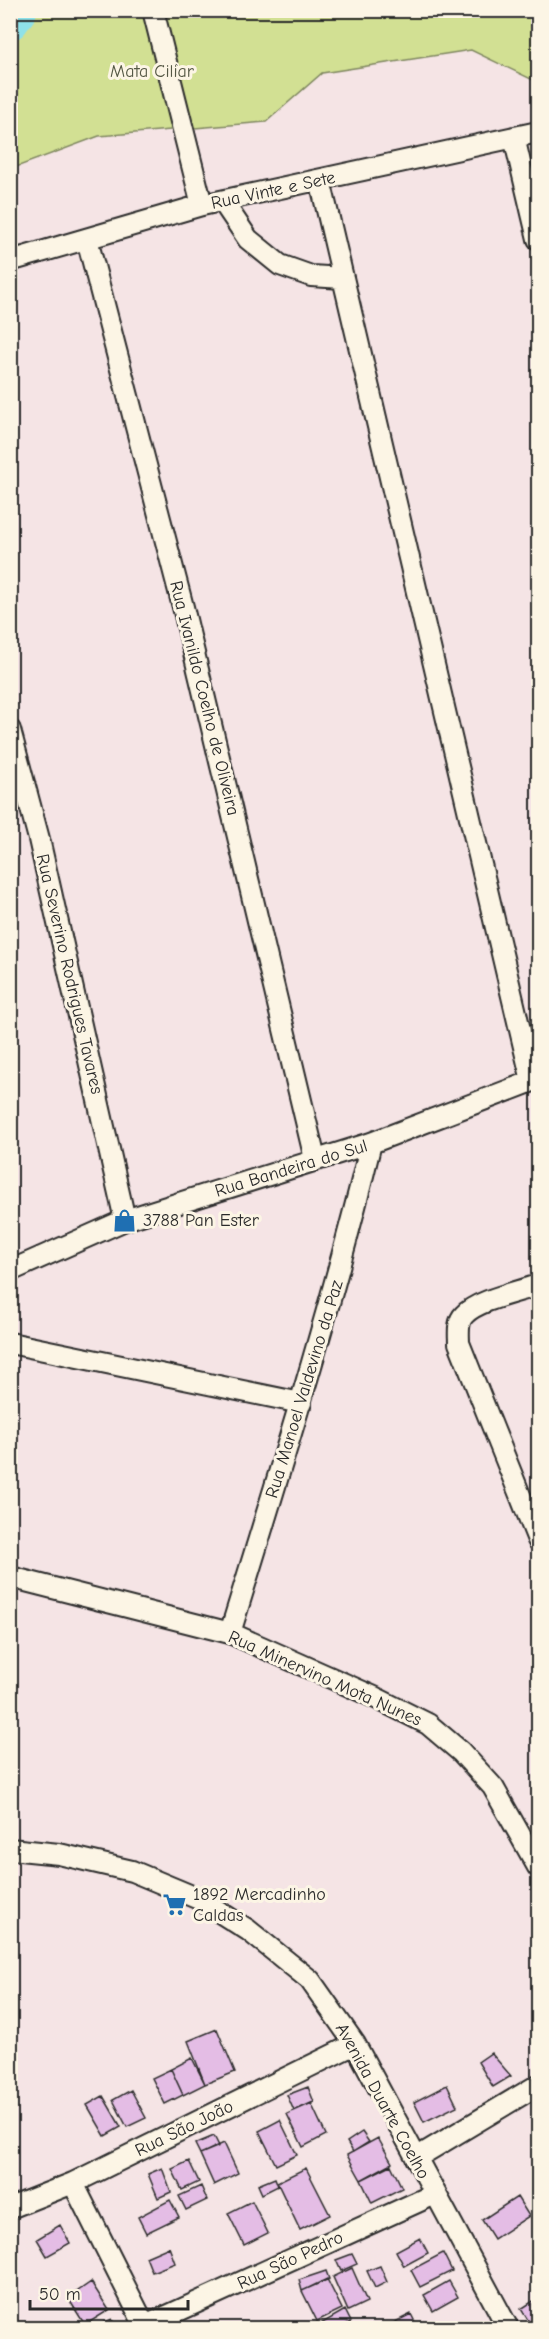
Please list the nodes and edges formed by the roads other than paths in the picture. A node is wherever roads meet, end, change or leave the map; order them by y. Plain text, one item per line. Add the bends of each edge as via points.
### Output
1 (153, 10) edge
2 (538, 132) edge
3 (514, 137) junction
4 (320, 180) junction
5 (223, 202) junction
6 (202, 205) junction
7 (87, 239) junction
8 (538, 239) edge
9 (10, 261) edge
10 (344, 278) junction
11 (10, 730) edge
12 (535, 1080) edge
13 (371, 1143) junction
14 (315, 1159) junction
15 (125, 1220) junction
16 (10, 1271) edge
17 (538, 1285) edge
18 (10, 1343) edge
19 (301, 1403) junction
20 (536, 1528) edge
21 (10, 1577) edge
22 (230, 1633) junction
23 (10, 1849) edge
24 (538, 1868) edge
25 (355, 2044) junction
26 (538, 2085) edge
27 (416, 2158) junction
28 (73, 2182) junction
29 (435, 2194) junction
30 (10, 2208) edge
31 (145, 2327) edge
32 (508, 2328) edge

1 - 6 street
2 - 3 street, Rua Vinte e Sete
3 - 4 street, Rua Vinte e Sete
3 - 8 street
4 - 5 street, Rua Vinte e Sete
4 - 10 street
5 - 6 street, Rua Vinte e Sete
5 - 10 street via 248,239 280,265 311,276
6 - 7 street, Rua Vinte e Sete
7 - 9 street, Rua Vinte e Sete
7 - 14 street, Rua Ivanildo Coelho de Oliveira via 186,618
10 - 12 street
11 - 15 street, Rua Severino Rodrigues Tavares via 39,839
12 - 13 street, Rua Bandeira do Sul
13 - 14 street, Rua Bandeira do Sul
13 - 19 street, Rua Manoel Valdevino da Paz
14 - 15 street, Rua Bandeira do Sul
15 - 16 street, Rua Bandeira do Sul
17 - 20 street via 475,1307 464,1315 459,1343
18 - 19 street
19 - 22 street, Rua Manoel Valdevino da Paz
21 - 22 street, Rua Minervino Mota Nunes
22 - 24 street, Rua Minervino Mota Nunes via 428,1724 493,1786
23 - 25 street, Avenida Duarte Coelho via 59,1854 132,1871 199,1899 248,1930 310,1980
25 - 27 street, Avenida Duarte Coelho
25 - 28 street, Rua São João
26 - 27 street
27 - 29 street, Avenida Duarte Coelho
28 - 30 street, Rua São João
28 - 31 street
29 - 31 street, Rua São Pedro
29 - 32 street, Avenida Duarte Coelho

